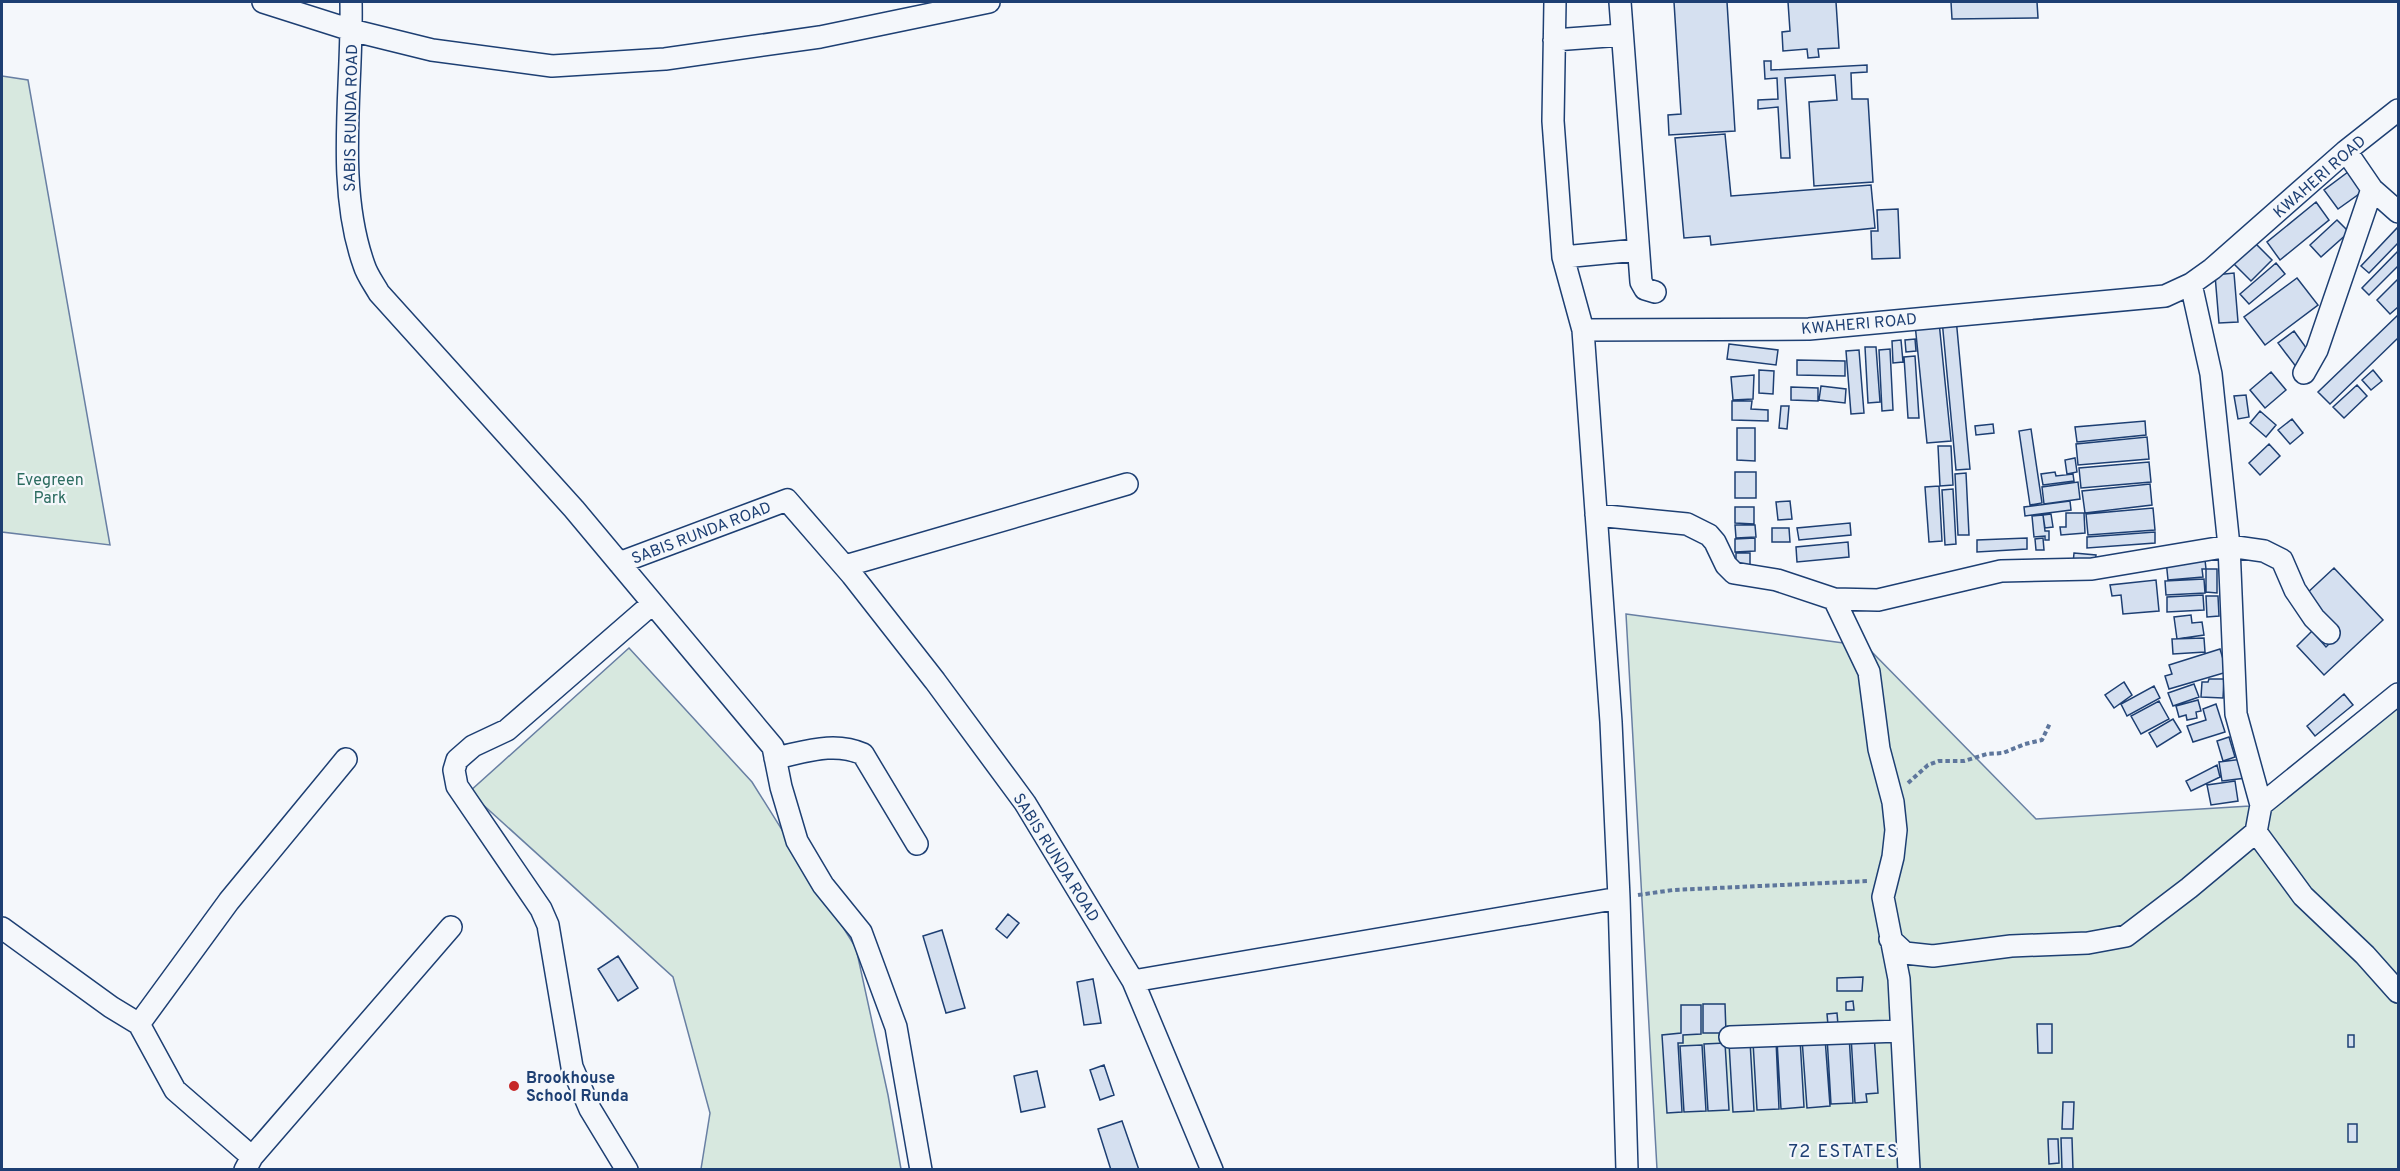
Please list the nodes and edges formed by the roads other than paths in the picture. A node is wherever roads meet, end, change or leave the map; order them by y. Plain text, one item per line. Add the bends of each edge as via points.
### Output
1 (263, 2) edge
2 (351, 2) edge
3 (989, 2) edge
4 (1555, 2) edge
5 (1620, 2) edge
6 (351, 30) junction
7 (1623, 35) junction
8 (1554, 40) junction
9 (2398, 110) edge
10 (2346, 151) junction
11 (2372, 189) junction
12 (2398, 212) edge
13 (1637, 250) junction
14 (1563, 257) junction
15 (2191, 284) junction
16 (1654, 292) dead end
17 (1583, 330) junction
18 (2304, 373) dead end
19 (1127, 484) dead end
20 (1596, 515) junction
21 (2229, 546) junction
22 (619, 563) junction
23 (845, 566) junction
24 (1834, 599) junction
25 (652, 604) junction
26 (2329, 633) dead end
27 (2398, 694) edge
28 (775, 758) junction
29 (346, 759) dead end
30 (2261, 805) junction
31 (2256, 832) junction
32 (917, 844) dead end
33 (1619, 898) junction
34 (451, 927) dead end
35 (2, 928) edge
36 (1890, 939) junction
37 (1933, 956) junction
38 (1899, 979) junction
39 (1133, 981) junction
40 (2398, 992) edge
41 (139, 1024) junction
42 (1900, 1031) junction
43 (1730, 1037) dead end
44 (248, 1163) edge
45 (627, 1170) edge
46 (921, 1170) edge
47 (1212, 1170) edge
48 (1627, 1170) edge
49 (1909, 1170) edge

1 - 6 street
2 - 6 street, SABIS RUNDA ROAD
3 - 6 street via 809,38 665,58 552,66 432,50
4 - 8 street
5 - 7 street
6 - 22 street, SABIS RUNDA ROAD via 348,187 364,266 379,293
7 - 8 street
7 - 13 street
8 - 14 street via 1553,121
9 - 10 street, KWAHERI ROAD
10 - 11 street
10 - 15 street, KWAHERI ROAD via 2247,241
11 - 12 street
11 - 18 street via 2317,350
13 - 14 street
13 - 16 street via 1641,282
14 - 17 street
15 - 17 street, KWAHERI ROAD via 2165,296 2137,300 1809,328
15 - 21 street via 2211,374
17 - 20 street
19 - 23 street
20 - 24 street via 1687,524 1709,535 1734,573 1777,580
20 - 33 street
21 - 24 street via 2092,569 2001,571 1878,600
21 - 26 street via 2264,551 2282,560 2295,590
21 - 30 street via 2236,714
22 - 23 street, SABIS RUNDA ROAD via 787,500
22 - 25 street
23 - 39 street, SABIS RUNDA ROAD via 1025,803
24 - 36 street via 1869,672 1879,749 1893,802 1896,830 1883,897
25 - 28 street via 773,747
25 - 45 street via 507,730 465,753 454,770 457,786 548,925 572,1067 591,1109
27 - 30 street
28 - 32 street via 831,746 849,747 863,754
28 - 46 street via 797,841 823,885 861,932 896,1027
29 - 41 street via 229,901
30 - 31 street
31 - 37 street via 2126,936 2088,943 2012,946
31 - 40 street via 2304,896
33 - 39 street
33 - 48 street
34 - 44 street
35 - 41 street
36 - 37 street via 1905,953
36 - 38 street
37 - 38 street
38 - 42 street
39 - 47 street, SABIS RUNDA ROAD
41 - 44 street via 174,1090
42 - 43 street
42 - 49 street

